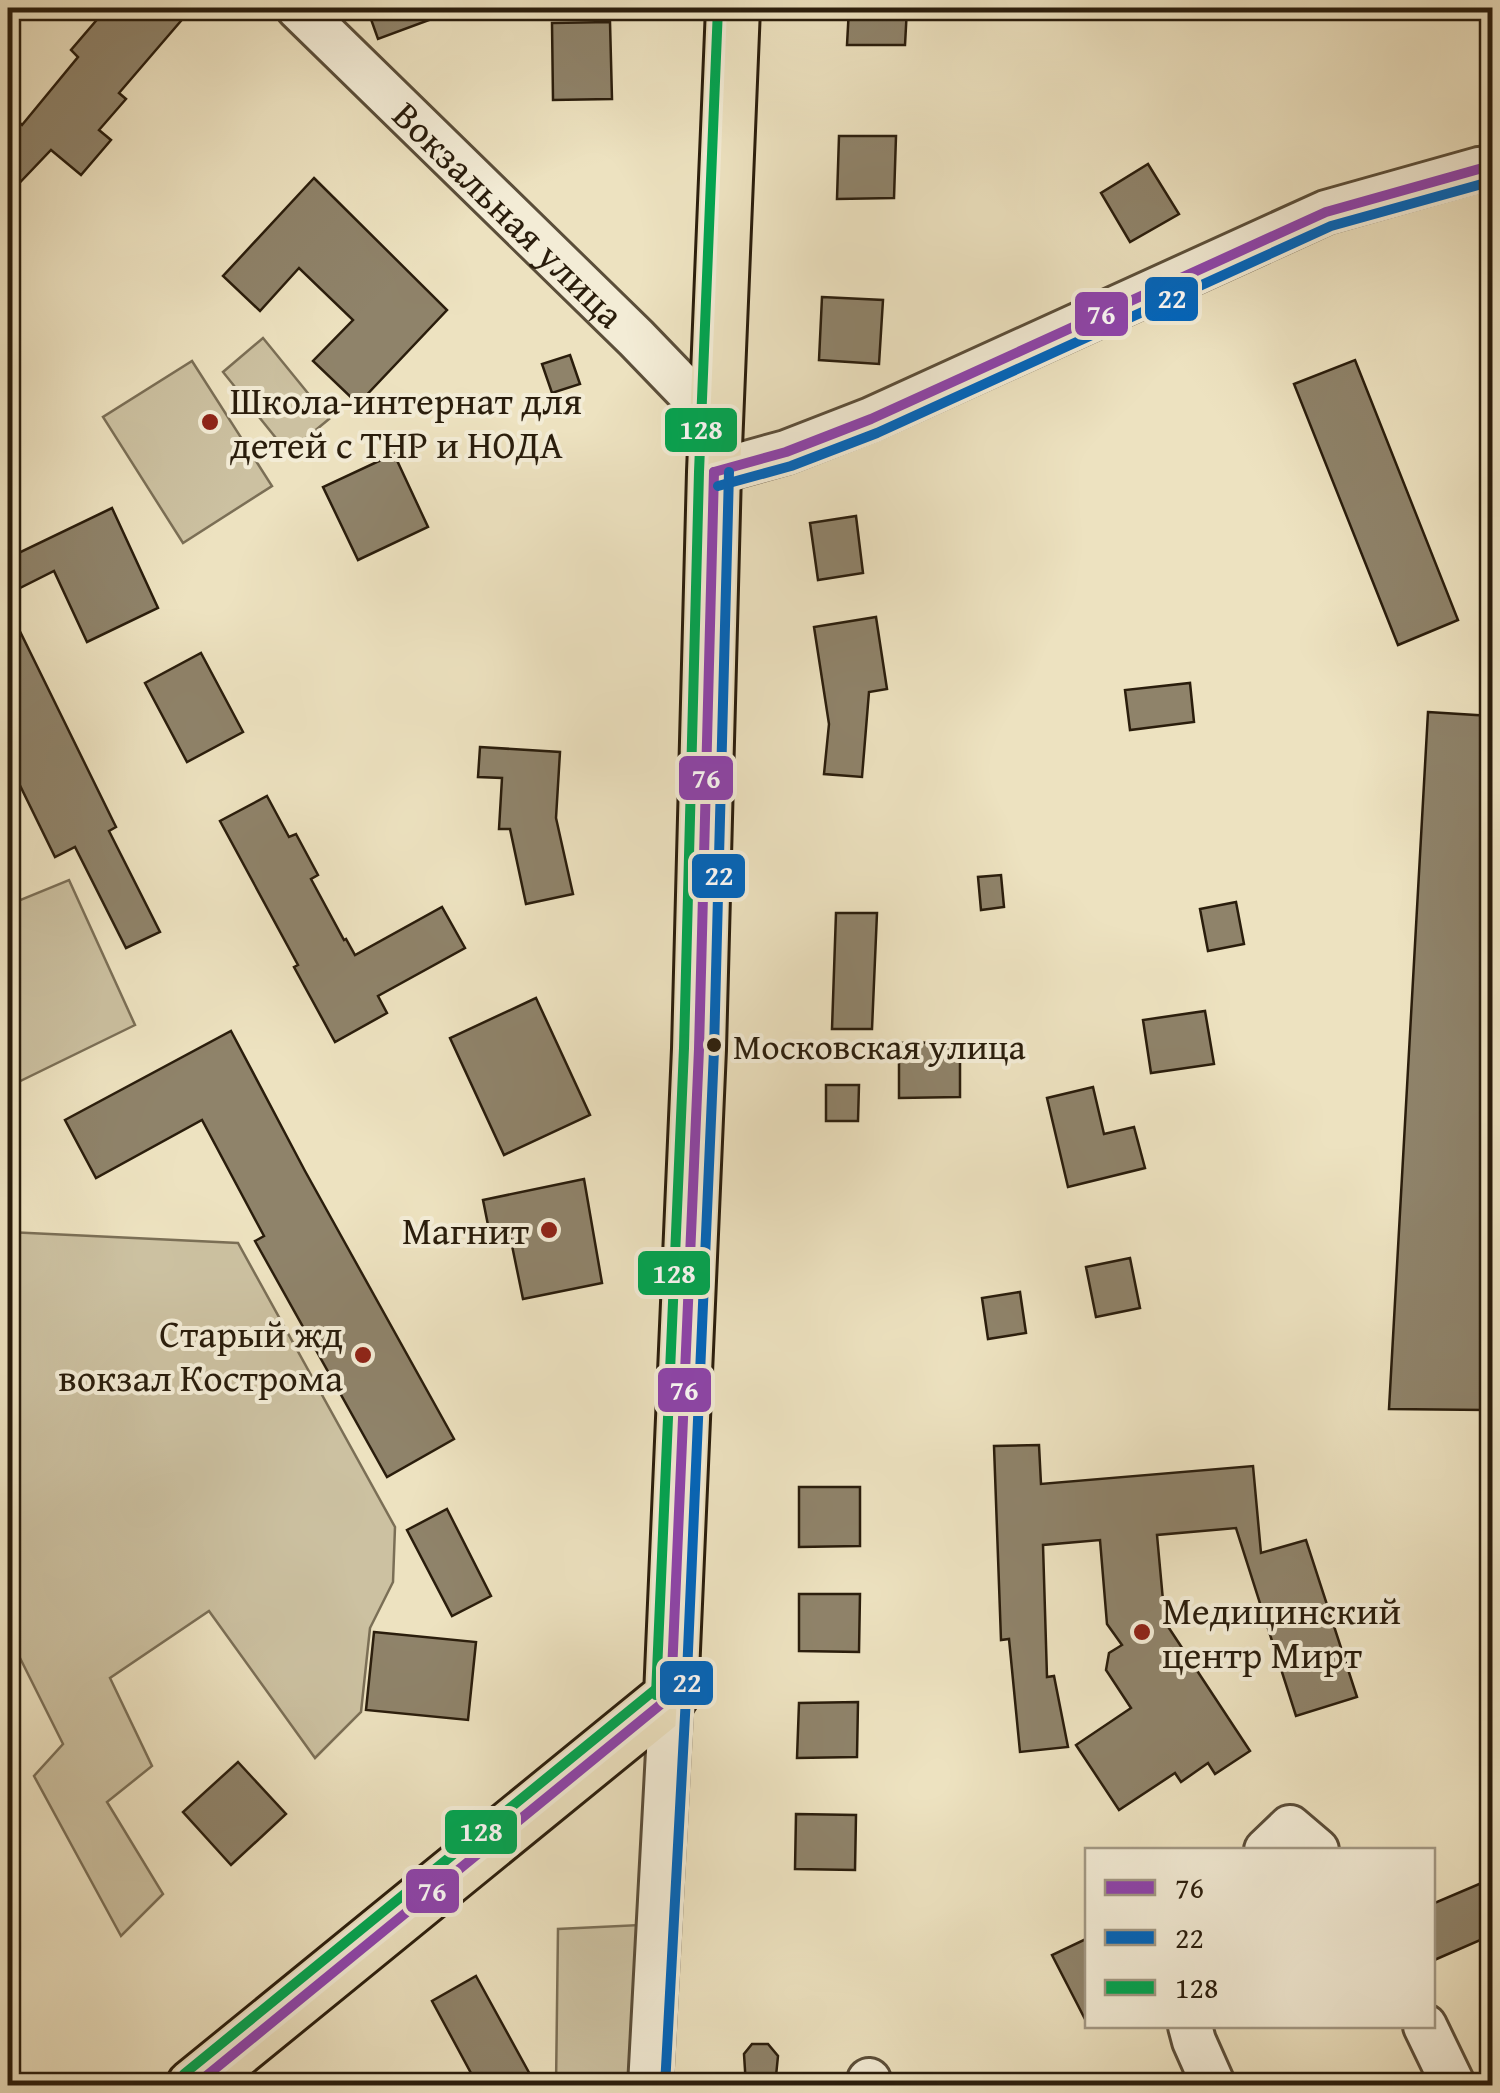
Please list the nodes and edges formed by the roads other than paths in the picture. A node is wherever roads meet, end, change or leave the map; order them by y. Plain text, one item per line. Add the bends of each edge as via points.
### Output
1 (298, 8) edge
2 (733, 8) edge
3 (1492, 168) edge
4 (716, 422) junction
5 (714, 472) junction
6 (670, 1696) junction
7 (1191, 2028) edge
8 (1426, 2028) edge
9 (193, 2086) edge
10 (650, 2086) edge
11 (1214, 2086) edge
12 (1454, 2086) edge

1 - 4 street, Вокзальная улица
2 - 4 main road
3 - 5 street via 1326,212 870,418
4 - 5 main road
5 - 6 main road via 700,1031
6 - 9 main road
6 - 10 street
7 - 11 street
8 - 12 street

